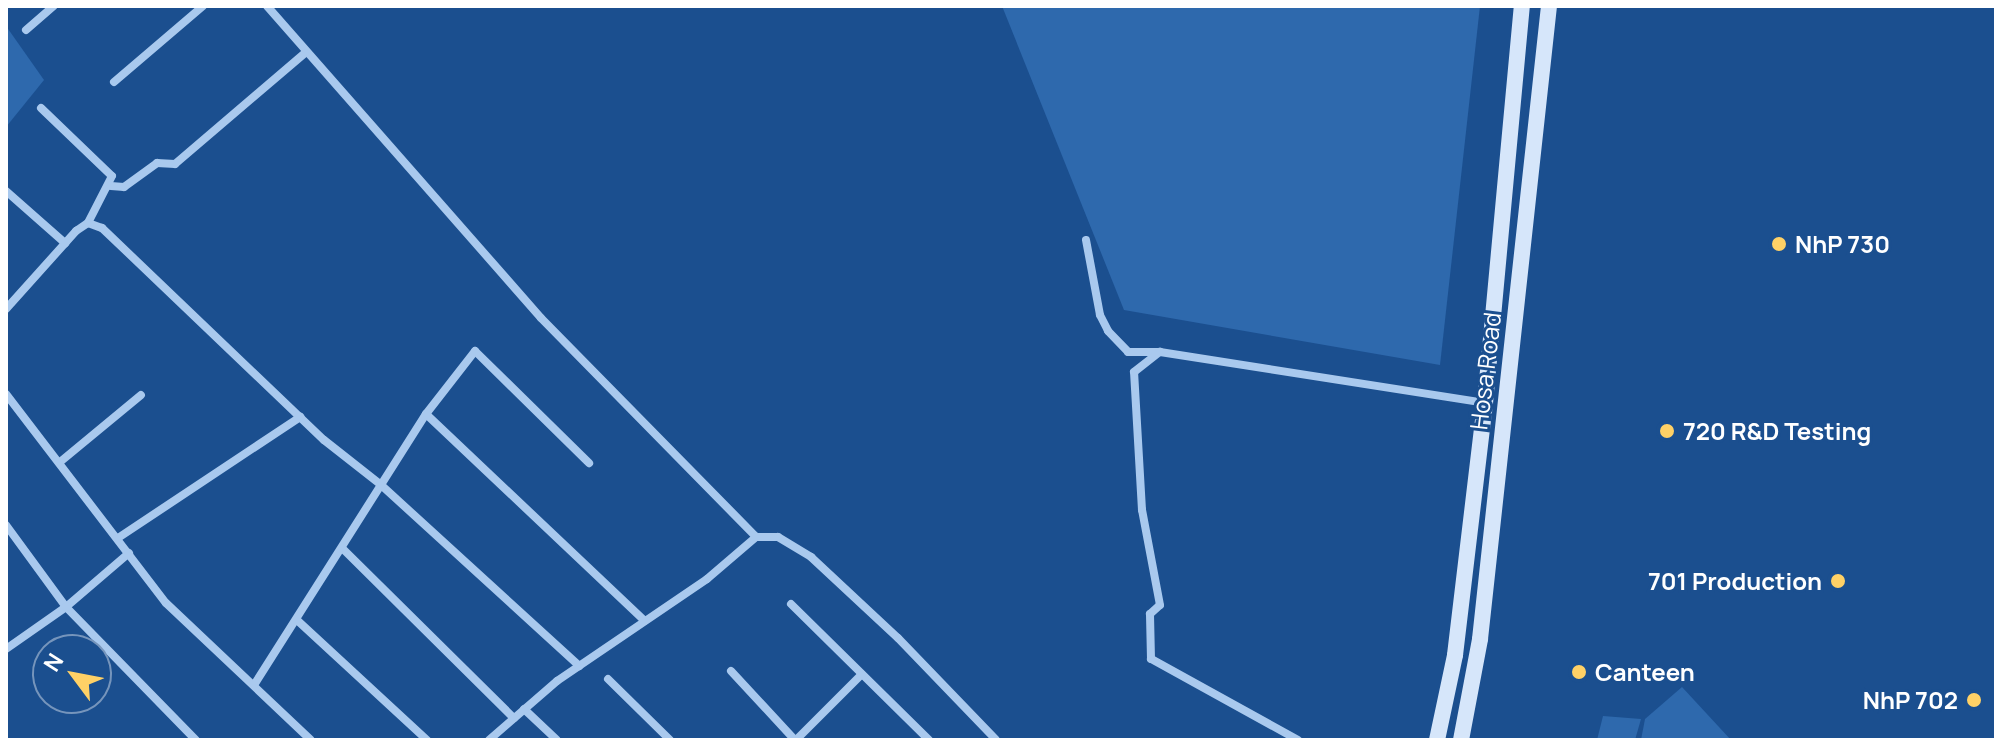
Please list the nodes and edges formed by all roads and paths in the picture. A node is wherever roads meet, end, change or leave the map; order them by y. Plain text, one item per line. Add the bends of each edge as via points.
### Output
1 (54, 6) edge
2 (203, 6) edge
3 (267, 6) edge
4 (1522, 6) edge
5 (1549, 6) edge
6 (26, 30) dead end
7 (304, 54) junction
8 (114, 82) dead end
9 (41, 108) dead end
10 (111, 186) junction
11 (6, 191) edge
12 (88, 223) junction
13 (1086, 240) dead end
14 (65, 243) junction
15 (8, 302) edge
16 (1160, 352) junction
17 (6, 394) edge
18 (141, 395) dead end
19 (1485, 403) junction
20 (426, 414) junction
21 (300, 417) junction
22 (60, 462) junction
23 (589, 463) dead end
24 (380, 484) junction
25 (6, 525) edge
26 (756, 537) junction
27 (118, 538) junction
28 (342, 548) junction
29 (129, 553) junction
30 (791, 604) dead end
31 (66, 607) junction
32 (298, 621) junction
33 (645, 621) junction
34 (6, 649) edge
35 (579, 666) junction
36 (731, 671) dead end
37 (862, 674) junction
38 (608, 679) dead end
39 (254, 685) junction
40 (524, 709) junction
41 (514, 718) junction
42 (927, 739) edge
43 (196, 740) edge
44 (311, 740) edge
45 (427, 740) edge
46 (489, 740) edge
47 (557, 740) edge
48 (670, 740) edge
49 (795, 740) edge
50 (996, 740) edge
51 (1298, 740) edge
52 (1437, 740) edge
53 (1461, 740) edge

1 - 6 street
2 - 8 street
3 - 7 street
4 - 19 main road, Hosa Road
5 - 53 main road, Hosa Road via 1480,639
7 - 10 street via 175,164 157,163 124,187
7 - 26 street via 541,318
9 - 10 street via 112,176
10 - 12 street
11 - 14 street
12 - 14 street
12 - 21 street via 102,228 163,283
13 - 16 street via 1100,315 1108,331 1128,352
14 - 15 street
16 - 19 street
16 - 51 street via 1134,372 1142,510 1160,605 1150,614 1151,659
17 - 22 street
18 - 22 street
19 - 52 main road, Hosa Road via 1455,655
20 - 23 street via 475,351
20 - 24 street
20 - 33 street
21 - 24 street
21 - 27 street
22 - 27 street
24 - 28 street
24 - 35 street
25 - 31 street
26 - 33 street
26 - 50 street via 778,537 811,557
27 - 29 street
28 - 32 street
28 - 41 street
29 - 31 street
29 - 39 street via 166,603
30 - 37 street
31 - 34 street
31 - 43 street
32 - 39 street
32 - 45 street
33 - 35 street
35 - 40 street
36 - 49 street
37 - 42 street
37 - 49 street
38 - 48 street
39 - 44 street
40 - 41 street
40 - 47 street
41 - 46 street

